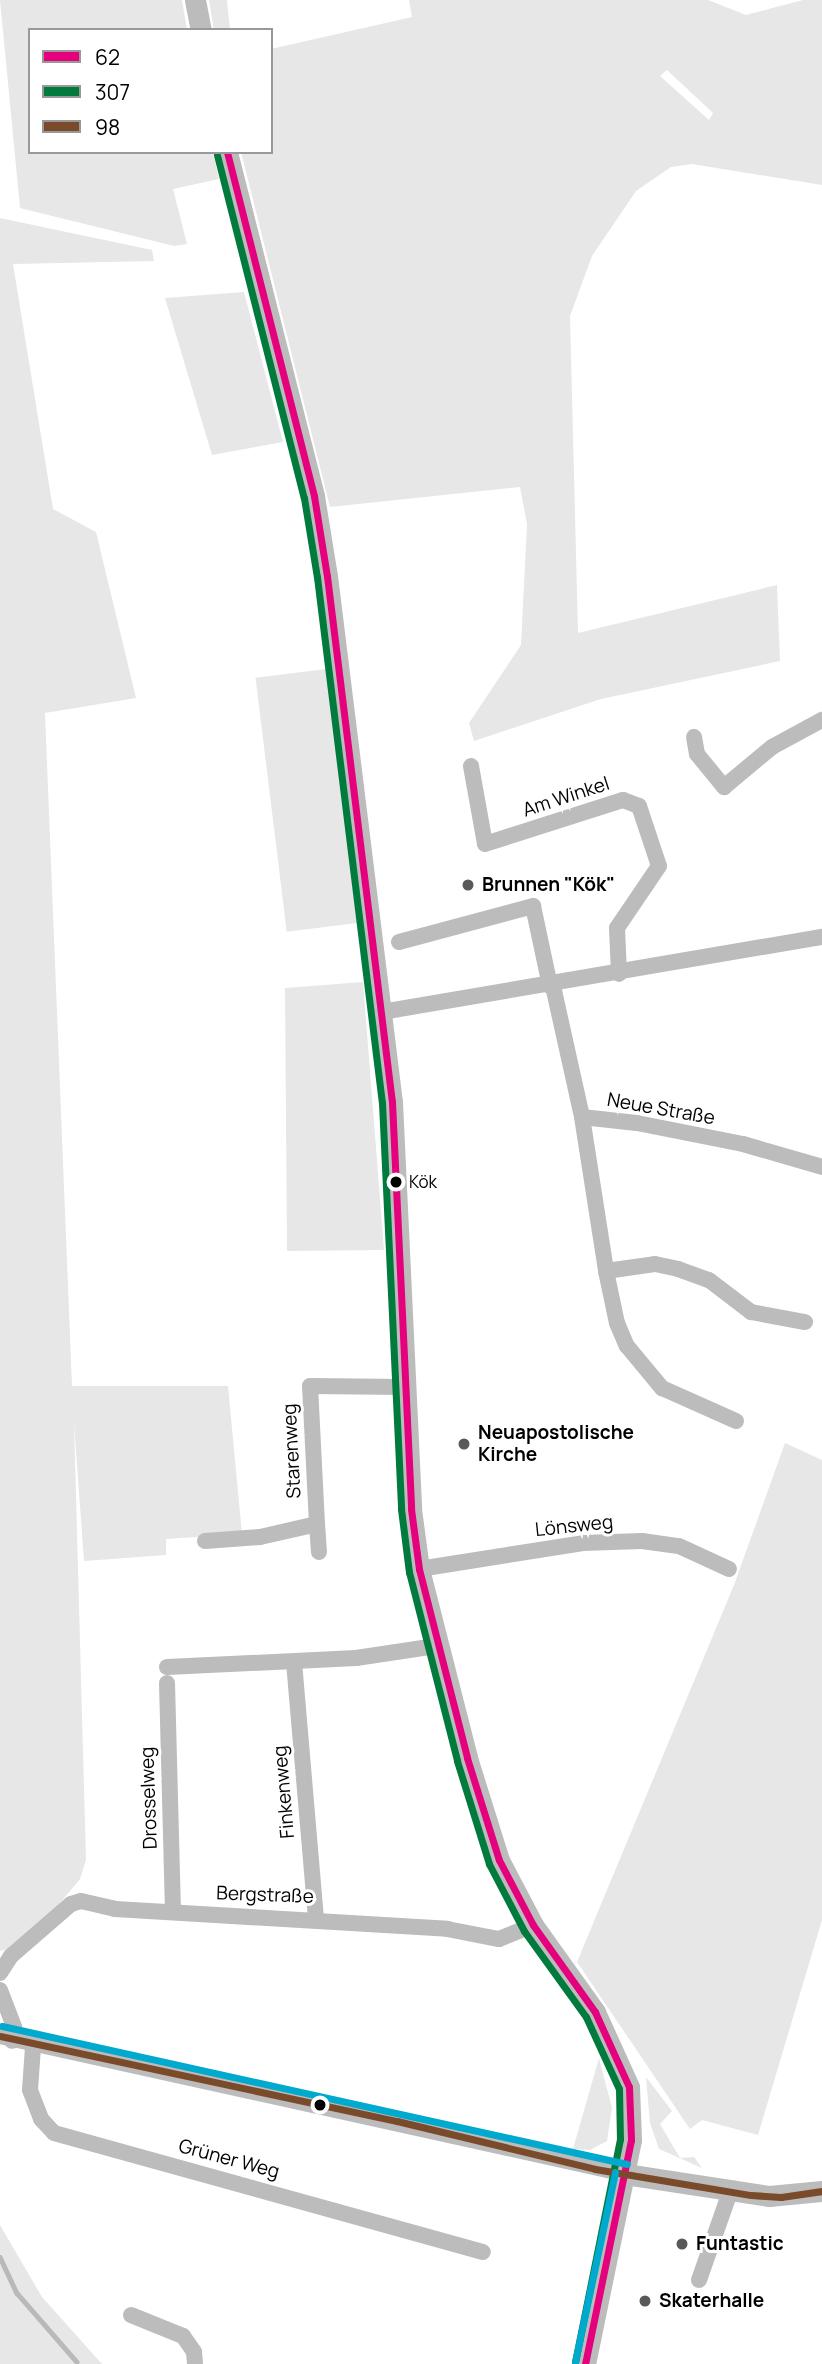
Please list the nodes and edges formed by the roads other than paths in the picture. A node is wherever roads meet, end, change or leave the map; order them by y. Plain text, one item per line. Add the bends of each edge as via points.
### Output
1 (195, 0) edge
2 (201, 28) edge
3 (228, 154) edge
4 (822, 720) edge
5 (694, 737) dead end
6 (471, 765) dead end
7 (822, 937) edge
8 (399, 942) dead end
9 (619, 974) junction
10 (552, 986) junction
11 (382, 1012) junction
12 (582, 1117) junction
13 (822, 1167) edge
14 (606, 1270) junction
15 (805, 1322) dead end
16 (405, 1387) junction
17 (736, 1421) dead end
18 (317, 1524) junction
19 (205, 1541) dead end
20 (319, 1552) dead end
21 (419, 1569) junction
22 (729, 1569) dead end
23 (436, 1646) junction
24 (294, 1662) junction
25 (167, 1667) dead end
26 (167, 1684) dead end
27 (173, 1912) junction
28 (316, 1918) junction
29 (533, 1925) junction
30 (6, 1956) edge
31 (0, 1973) edge
32 (0, 1990) edge
33 (6, 2039) edge
34 (33, 2047) junction
35 (625, 2174) junction
36 (822, 2191) edge
37 (730, 2192) junction
38 (483, 2252) dead end
39 (699, 2280) dead end
40 (131, 2315) dead end
41 (195, 2364) edge
42 (585, 2364) edge

1 - 2 main road
3 - 11 main road via 314,496
4 - 5 street via 772,747 724,787 697,754
6 - 9 street, Am Winkel via 485,844 623,800 639,806 659,866 617,928
7 - 9 street
8 - 10 street, Neue Straße via 533,906
9 - 10 street
10 - 11 street
10 - 12 street, Neue Straße
11 - 16 main road via 392,1102
12 - 13 street, Neue Straße via 743,1144
12 - 14 street
14 - 15 street via 655,1264 678,1269 709,1280 751,1312
14 - 17 street via 617,1323 641,1369 688,1404
16 - 18 street, Starenweg via 310,1386
16 - 21 main road
18 - 19 street, Starenweg via 260,1537
18 - 20 street, Starenweg
21 - 22 street, Lönsweg via 583,1543 642,1541 679,1546
21 - 23 main road
23 - 24 street
23 - 29 main road via 499,1860
24 - 25 street
24 - 28 street, Finkenweg
26 - 27 street, Drosselweg
27 - 28 street, Bergstraße
27 - 30 street, Bergstraße via 75,1902
28 - 29 street, Bergstraße via 499,1938
29 - 35 main road via 595,2012 620,2058 633,2119
30 - 31 street, Bergstraße
32 - 33 street via 14,2027
33 - 34 street
34 - 35 street via 231,2084
34 - 38 street, Grüner Weg via 30,2090 41,2119 54,2133
35 - 37 main road
35 - 42 main road
36 - 37 main road via 781,2197
37 - 39 street
40 - 41 street via 183,2336

